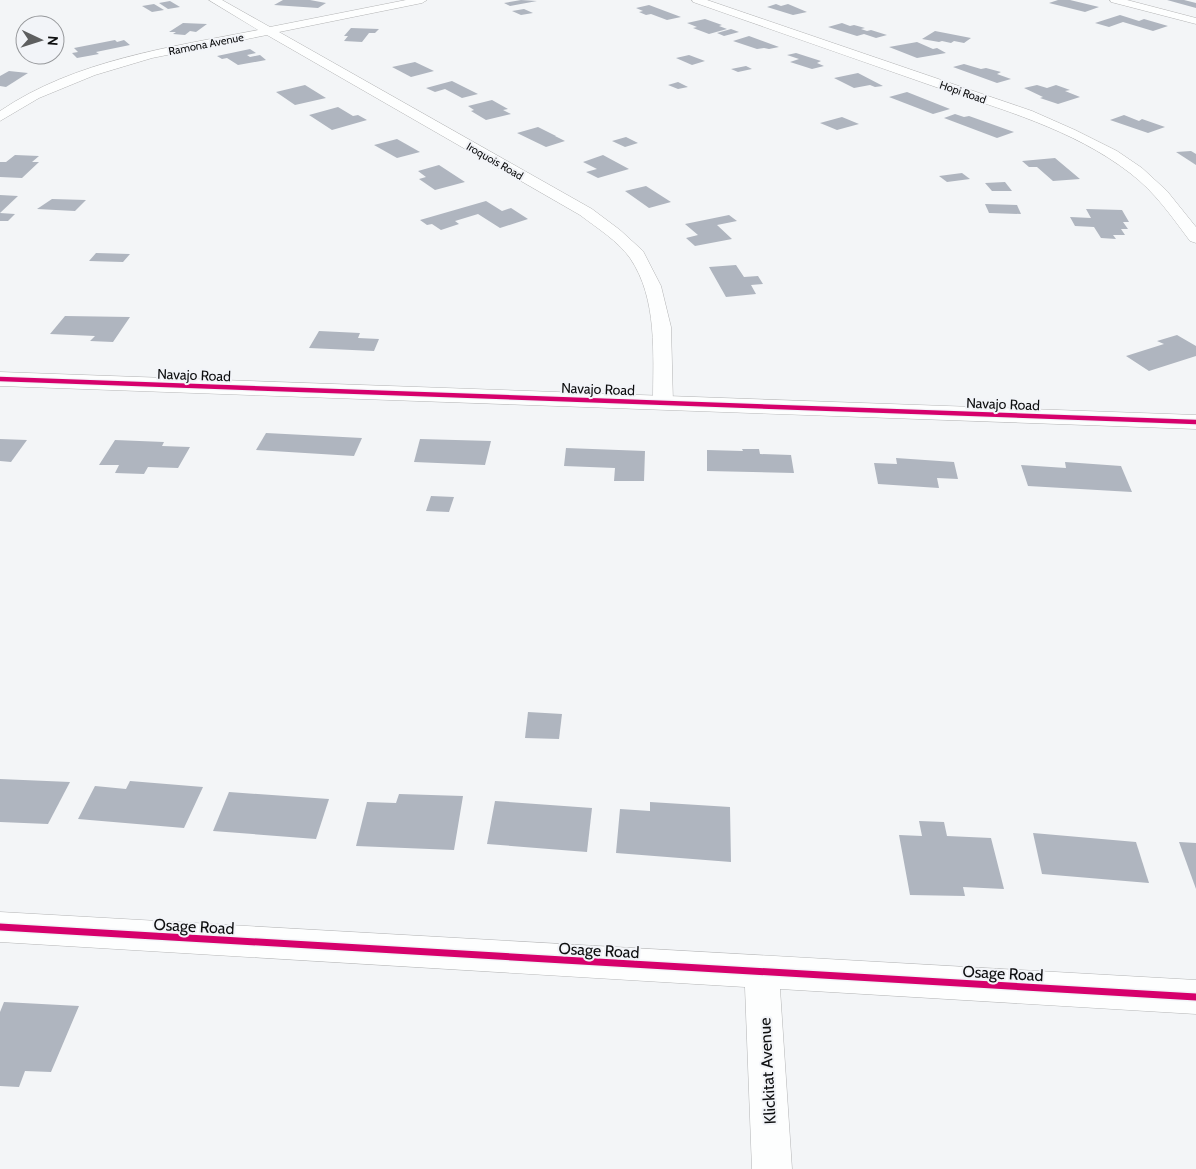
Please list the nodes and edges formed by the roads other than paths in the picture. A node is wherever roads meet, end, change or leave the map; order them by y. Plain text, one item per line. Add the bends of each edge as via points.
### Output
1 (214, 0) edge
2 (422, 0) edge
3 (697, 0) edge
4 (1115, 0) edge
5 (1196, 21) edge
6 (268, 31) junction
7 (0, 117) edge
8 (1196, 238) edge
9 (0, 379) edge
10 (663, 403) junction
11 (1196, 422) edge
12 (0, 927) edge
13 (762, 972) junction
14 (1196, 996) edge
15 (772, 1169) edge

1 - 6 street, Iroquois Road
2 - 6 street, Ramona Avenue
3 - 8 street, Hopi Road via 1068,131 1138,172 1175,210
4 - 5 street
6 - 7 street, Ramona Avenue via 112,66 39,93
6 - 10 street, Iroquois Road via 586,212 614,233 637,255 652,286 662,327
9 - 10 main road, Navajo Road
10 - 11 main road, Navajo Road
12 - 13 street, Osage Road
13 - 14 street, Osage Road
13 - 15 street, Klickitat Avenue

